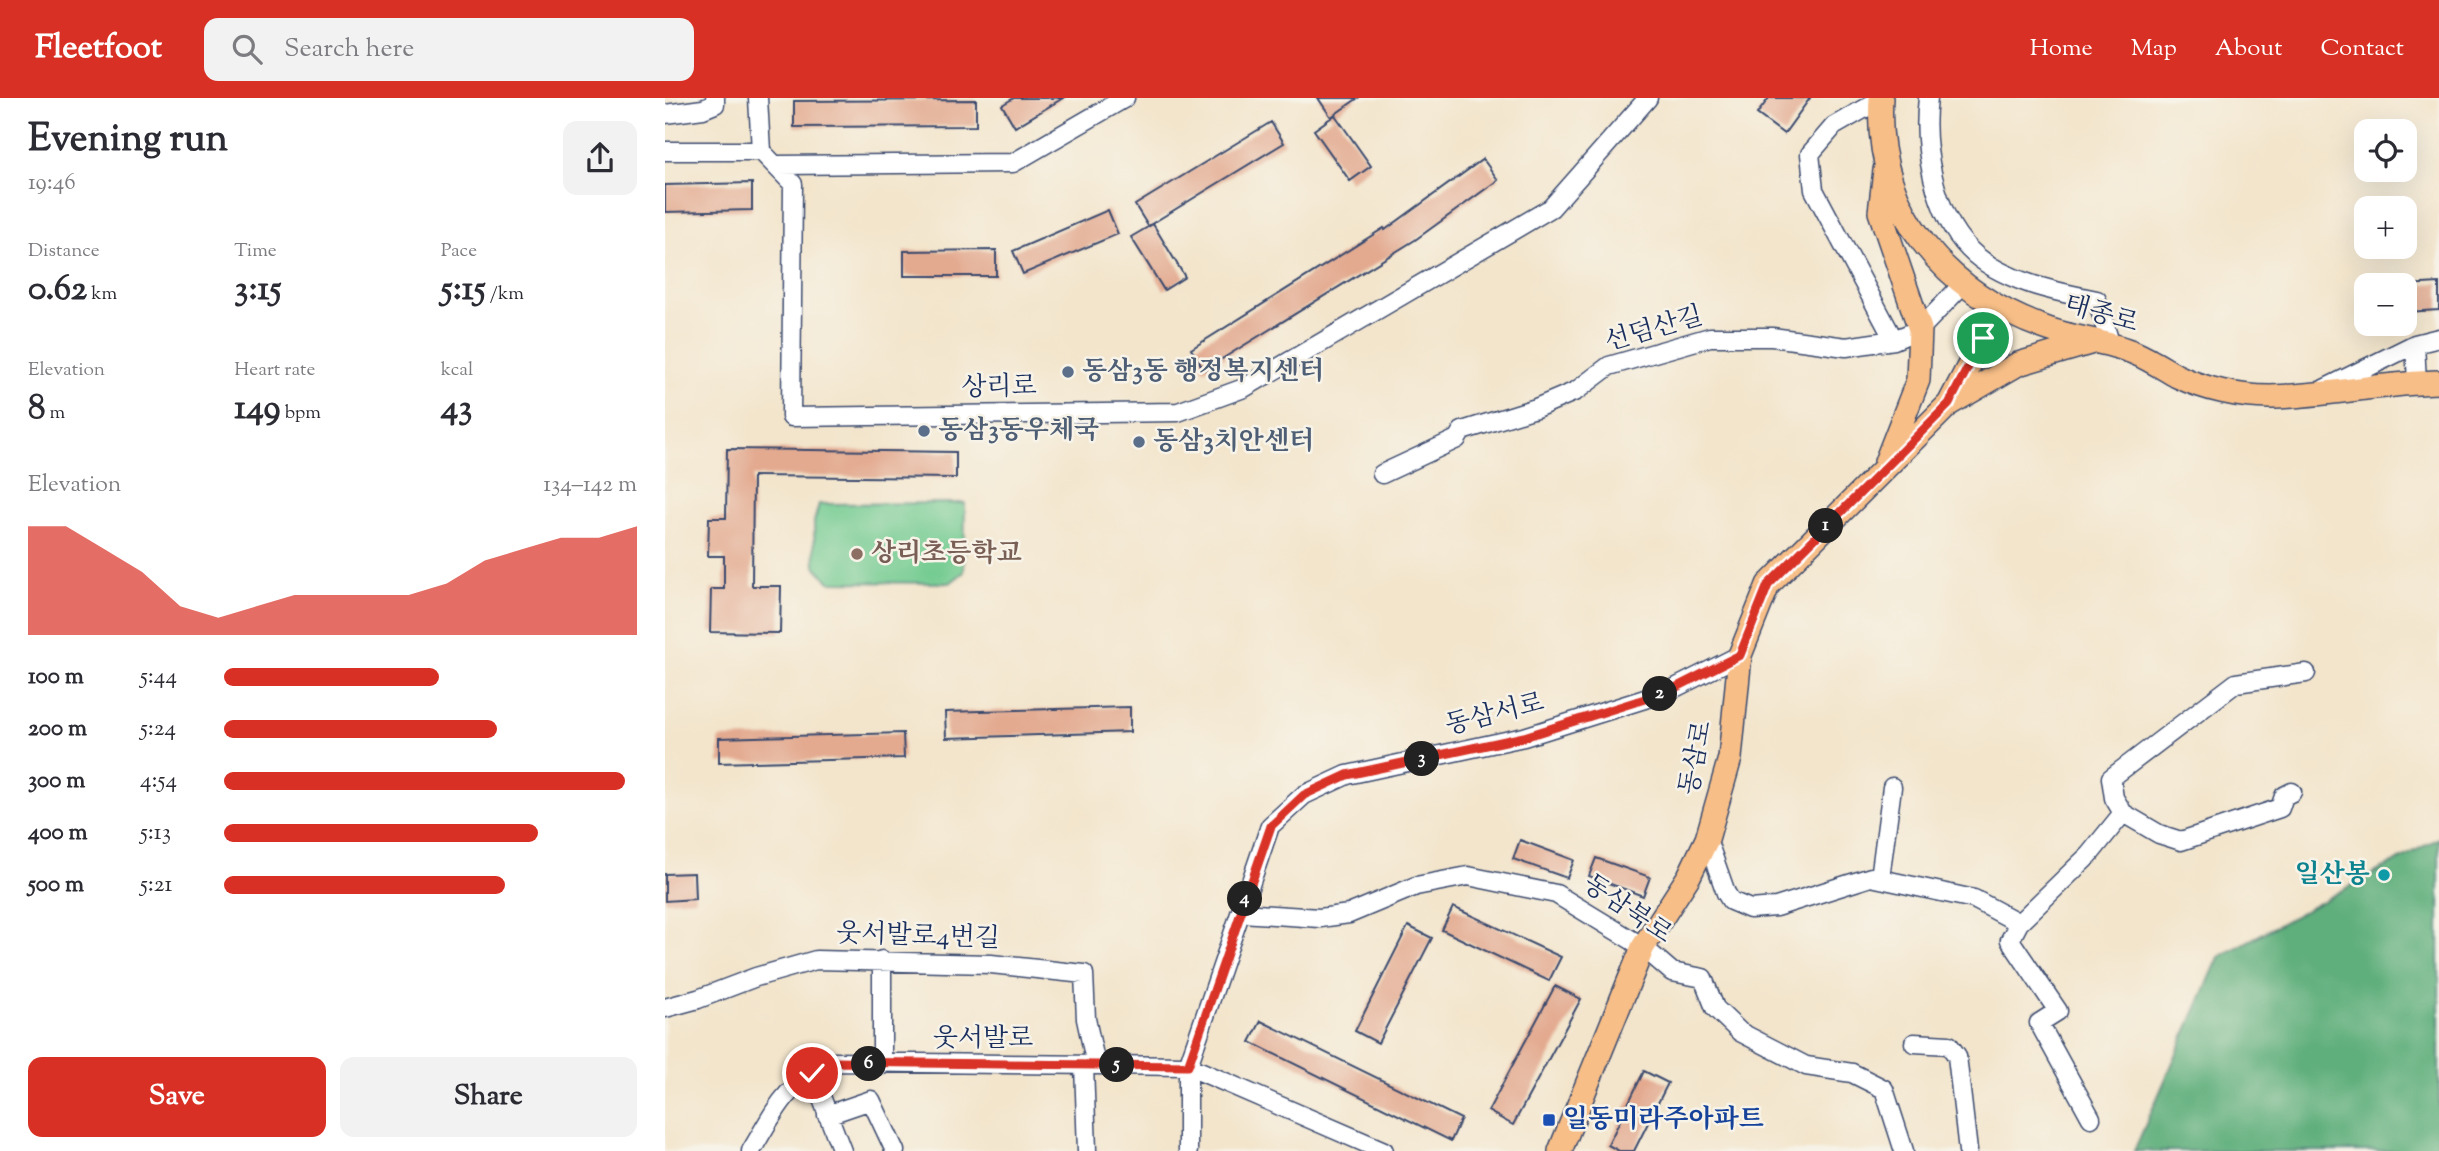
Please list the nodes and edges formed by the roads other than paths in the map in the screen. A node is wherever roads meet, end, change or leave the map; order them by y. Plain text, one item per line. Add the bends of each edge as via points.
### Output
1 (715, 98) edge
2 (758, 98) edge
3 (1125, 98) edge
4 (1648, 98) edge
5 (1881, 98) edge
6 (1928, 98) edge
7 (665, 114) edge
8 (761, 151) junction
9 (665, 152) edge
10 (778, 165) junction
11 (1885, 170) junction
12 (1962, 284) junction
13 (1999, 308) junction
14 (1920, 329) junction
15 (2439, 338) edge
16 (1894, 340) junction
17 (2102, 344) junction
18 (2414, 344) junction
19 (2428, 382) edge
20 (2319, 392) junction
21 (1949, 404) junction
22 (1883, 470) junction
23 (1382, 474) dead end
24 (1740, 655) junction
25 (2306, 673) dead end
26 (1892, 787) dead end
27 (2292, 792) dead end
28 (2123, 813) junction
29 (1707, 839) junction
30 (1880, 878) junction
31 (1241, 913) junction
32 (2019, 923) junction
33 (1643, 947) junction
34 (882, 960) junction
35 (665, 1008) edge
36 (1914, 1043) dead end
37 (882, 1065) junction
38 (1090, 1065) junction
39 (1188, 1066) junction
40 (812, 1073) junction
41 (827, 1115) junction
42 (2091, 1118) dead end
43 (751, 1151) edge
44 (842, 1151) edge
45 (895, 1151) edge
46 (1087, 1151) edge
47 (1188, 1151) edge
48 (1384, 1151) edge
49 (1560, 1151) edge
50 (1903, 1151) edge
51 (1968, 1151) edge

1 - 7 street via 715,104 703,109
2 - 8 street
3 - 10 street via 1013,163
4 - 10 street, 상리로 via 1551,208 1244,388 1178,412 790,418 793,184
5 - 11 main road, 태종로
5 - 16 street via 1834,126 1810,154 1814,190
6 - 17 street via 1925,120 1931,173 1947,214 1969,249 2005,273 2044,289 2097,300
8 - 9 street
8 - 10 street, 상리로
11 - 12 main road, 태종로 via 1931,253
11 - 14 main road via 1880,212
12 - 13 main road, 태종로
12 - 14 street
13 - 17 main road, 태종로 via 2048,329
13 - 21 main road, 동삼로
14 - 16 street, 선덤산길
14 - 22 main road via 1918,380
15 - 18 street
16 - 23 street, 선덤산길 via 1846,347 1772,337 1710,337 1671,347 1609,366 1576,391 1462,431 1457,439
17 - 20 main road, 태종로 via 2134,352 2180,377 2222,391 2269,397
17 - 21 main road via 2018,364
18 - 19 street
18 - 20 street
19 - 20 main road, 태종로
21 - 22 main road, 동삼로
22 - 24 main road, 동삼로 via 1768,585
24 - 29 main road, 동삼로 via 1730,758
24 - 31 street, 동삼서로 via 1667,692 1524,737 1347,775 1304,795 1271,826
25 - 28 street via 2236,683 2111,778 2114,798
26 - 30 street
27 - 28 street via 2284,796 2280,808 2181,841
28 - 32 street via 2089,855
29 - 30 street via 1725,893 1731,901 1750,909 1776,907 1864,877
29 - 33 main road, 동삼로
30 - 32 street via 1974,899
31 - 33 street, 동삼북로 via 1320,918 1349,914 1416,886 1468,876 1556,894
31 - 39 street, 동삼서로
32 - 42 street via 2010,940 2058,1011 2039,1023
33 - 49 main road, 동삼로
33 - 50 street, 동삼북로 via 1672,972 1703,978 1715,1008 1740,1032 1806,1066 1852,1073 1884,1088
34 - 35 street, 웃서발로4번길 via 816,960
34 - 37 street
34 - 38 street, 웃서발로4번길 via 991,964 1084,974
36 - 51 street via 1948,1045 1957,1056
37 - 38 street, 웃서발로
37 - 40 street, 웃서발로 via 833,1062
38 - 39 street, 웃서발로
38 - 46 street
39 - 47 street, 동삼서로
39 - 48 street
40 - 41 street
40 - 43 street, 웃서발로 via 786,1092
41 - 44 street
41 - 45 street via 871,1100

